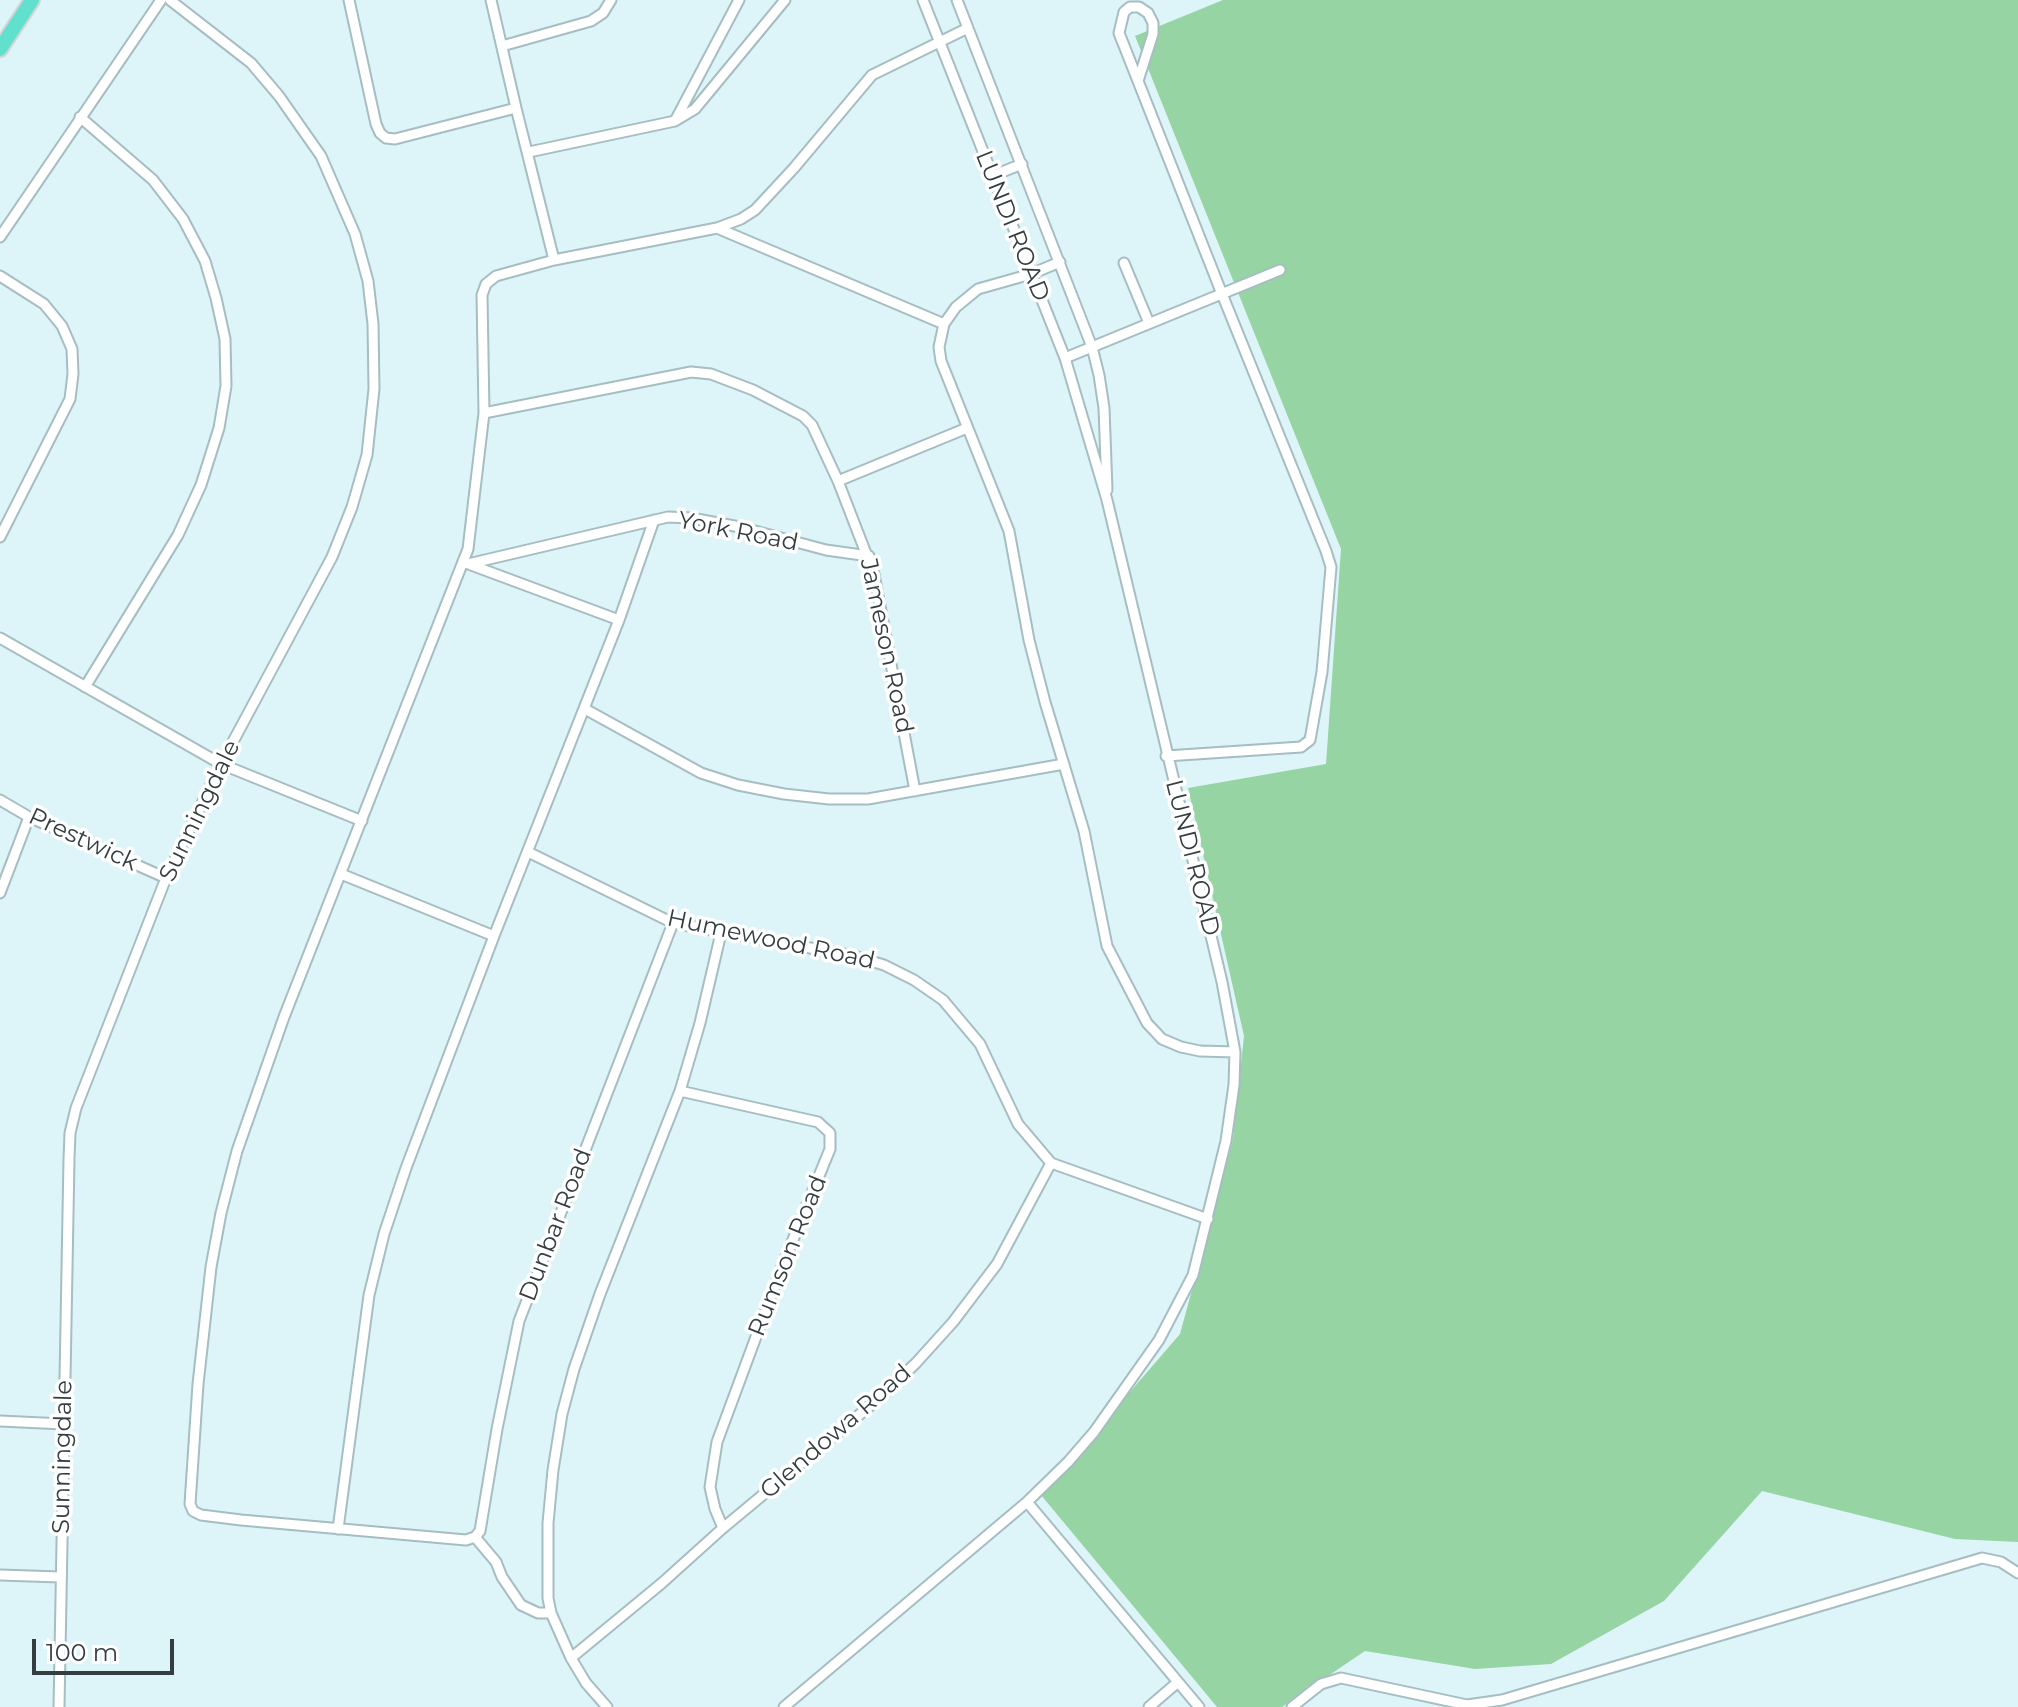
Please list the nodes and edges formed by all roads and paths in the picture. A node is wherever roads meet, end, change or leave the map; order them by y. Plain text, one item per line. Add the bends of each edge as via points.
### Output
1 (32, 0) edge
2 (161, 0) edge
3 (170, 0) edge
4 (349, 0) edge
5 (491, 0) edge
6 (611, 0) edge
7 (739, 0) edge
8 (785, 0) edge
9 (923, 0) edge
10 (957, 0) edge
11 (968, 28) junction
12 (938, 41) junction
13 (502, 46) junction
14 (0, 49) edge
15 (1138, 81) junction
16 (516, 108) junction
17 (80, 117) junction
18 (675, 121) junction
19 (529, 152) junction
20 (1022, 164) junction
21 (992, 176) junction
22 (717, 228) junction
23 (0, 237) edge
24 (554, 260) junction
25 (1060, 262) junction
26 (1124, 263) dead end
27 (1280, 270) dead end
28 (1031, 274) junction
29 (0, 276) edge
30 (1222, 294) junction
31 (1149, 323) junction
32 (944, 324) junction
33 (1092, 347) junction
34 (1065, 358) junction
35 (484, 413) junction
36 (967, 428) junction
37 (838, 481) junction
38 (1107, 500) junction
39 (654, 520) junction
40 (0, 537) edge
41 (869, 556) junction
42 (467, 562) junction
43 (619, 620) junction
44 (0, 638) edge
45 (85, 687) junction
46 (585, 709) junction
47 (1166, 756) junction
48 (221, 764) junction
49 (1064, 764) junction
50 (915, 791) junction
51 (0, 800) edge
52 (29, 817) junction
53 (362, 821) junction
54 (528, 852) junction
55 (341, 874) junction
56 (166, 878) junction
57 (0, 893) edge
58 (673, 923) junction
59 (721, 933) junction
60 (494, 936) junction
61 (1235, 1052) junction
62 (680, 1091) junction
63 (1051, 1163) junction
64 (1208, 1219) junction
65 (0, 1421) edge
66 (64, 1424) junction
67 (1027, 1502) junction
68 (723, 1528) junction
69 (338, 1529) junction
70 (475, 1537) junction
71 (2018, 1573) edge
72 (0, 1575) edge
73 (60, 1577) junction
74 (551, 1613) junction
75 (571, 1658) junction
76 (1178, 1682) junction
77 (59, 1707) edge
78 (607, 1707) edge
79 (784, 1707) edge
80 (1149, 1707) edge
81 (1199, 1707) edge
82 (1292, 1707) edge

1 - 14 highway
2 - 17 street
3 - 48 street, Sunningdale via 251,63 321,156 355,234 373,324 367,455 352,507 332,557
4 - 16 street via 376,124 386,138
5 - 13 street
6 - 13 street via 591,21
7 - 18 street
8 - 18 street via 695,109
9 - 12 street, LUNDI ROAD
10 - 11 street, LUNDI ROAD
11 - 12 street
11 - 20 street, LUNDI ROAD
12 - 21 street, LUNDI ROAD
12 - 22 street via 872,75 755,210
13 - 16 street
15 - 15 street via 1153,23 1148,13 1130,7 1119,33
15 - 30 street
16 - 19 street
17 - 23 street
17 - 45 street via 153,180 183,219 205,261 216,298 225,339 226,386 201,485 178,535
18 - 19 street
19 - 24 street
20 - 21 street
20 - 25 street, LUNDI ROAD
21 - 28 street, LUNDI ROAD
22 - 24 street
22 - 32 street
24 - 35 street via 496,276 486,284
25 - 28 street
25 - 33 street, LUNDI ROAD
26 - 31 street
27 - 30 street
28 - 32 street via 978,289
28 - 34 street, LUNDI ROAD
29 - 40 street via 44,304 62,326 72,349 73,374 70,399
30 - 31 street
30 - 47 street via 1330,561 1322,672 1313,735 1301,747
31 - 33 street
32 - 36 street via 941,361
33 - 34 street
33 - 38 street, LUNDI ROAD via 1104,408
34 - 38 street, LUNDI ROAD
35 - 37 street, Jameson Road via 666,375 711,374 803,416
35 - 42 street
36 - 37 street
36 - 49 street via 1009,531 1029,640
37 - 41 street, Jameson Road
38 - 47 street, LUNDI ROAD
39 - 41 street, York Road via 691,518
39 - 42 street, York Road
39 - 43 street
41 - 50 street, Jameson Road
42 - 43 street
42 - 53 street
43 - 46 street
44 - 45 street
45 - 48 street
46 - 50 street via 701,773 738,785 829,799
46 - 54 street
47 - 61 street, LUNDI ROAD
48 - 53 street
48 - 56 street, Sunningdale
49 - 50 street
49 - 61 street via 1084,831 1107,946 1147,1023 1172,1045
51 - 52 street, Prestwick
52 - 56 street, Prestwick
52 - 57 street
53 - 55 street
54 - 58 street, Humewood Road
54 - 60 street
55 - 60 street
55 - 69 street via 284,1017 221,1213 198,1384 190,1504 201,1515
56 - 66 street, Sunningdale via 70,1133
58 - 59 street, Humewood Road
58 - 70 street, Dunbar Road via 519,1321
59 - 62 street
59 - 63 street, Humewood Road via 884,965 943,1000 980,1044 1018,1124
60 - 69 street via 384,1234 369,1295
61 - 64 street, LUNDI ROAD via 1226,1141
62 - 68 street, Rumson Road via 818,1122 830,1133 830,1149 717,1442 710,1487
62 - 74 street via 600,1294 562,1414 548,1523
63 - 64 street
63 - 68 street, Glendowa Road via 997,1264 937,1341 877,1400
64 - 67 street, LUNDI ROAD via 1188,1288 1147,1359 1094,1432
65 - 66 street
66 - 73 street, Sunningdale
67 - 76 street
67 - 79 street, LUNDI ROAD
68 - 75 street, Glendowa Road
69 - 70 street
70 - 74 street via 521,1605
71 - 82 street via 1982,1558 1502,1700 1467,1705 1341,1678 1321,1684
72 - 73 street
73 - 77 street, Sunningdale
74 - 75 street
75 - 78 street
76 - 80 street
76 - 81 street

